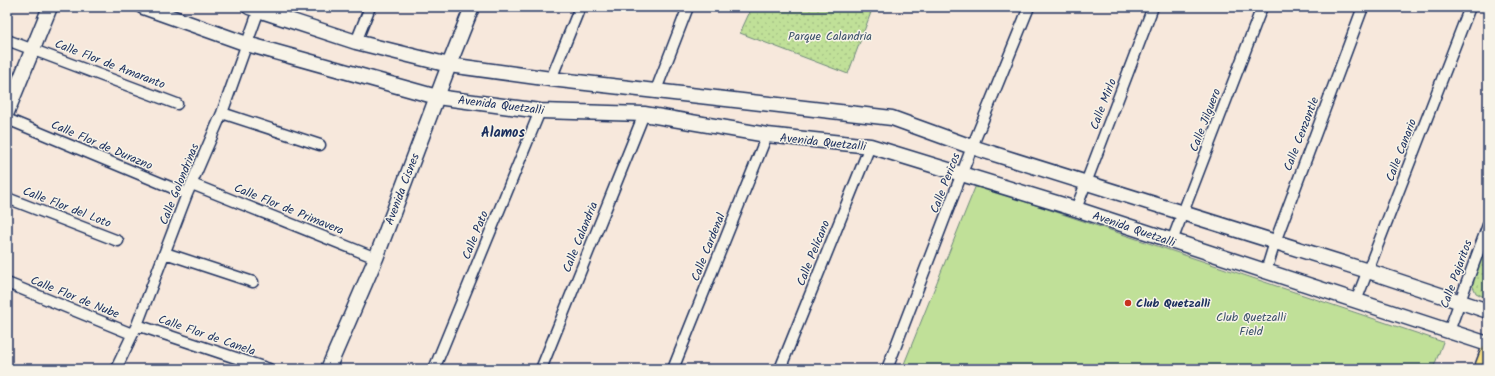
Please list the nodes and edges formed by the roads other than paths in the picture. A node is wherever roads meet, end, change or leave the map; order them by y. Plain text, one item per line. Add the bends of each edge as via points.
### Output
1 (50, 7) edge
2 (143, 7) edge
3 (370, 7) edge
4 (472, 7) edge
5 (580, 7) edge
6 (688, 7) edge
7 (1029, 7) edge
8 (1154, 7) edge
9 (1262, 7) edge
10 (1363, 7) edge
11 (1470, 7) edge
12 (256, 8) edge
13 (7, 40) edge
14 (356, 42) junction
15 (247, 44) junction
16 (32, 48) junction
17 (449, 65) junction
18 (551, 79) junction
19 (656, 90) junction
20 (437, 97) junction
21 (177, 104) dead end
22 (540, 111) junction
23 (7, 112) edge
24 (222, 113) junction
25 (644, 114) junction
26 (7, 119) edge
27 (767, 135) junction
28 (320, 145) dead end
29 (870, 146) junction
30 (972, 147) junction
31 (962, 174) junction
32 (1087, 182) junction
33 (192, 184) junction
34 (187, 194) junction
35 (7, 198) edge
36 (1076, 209) junction
37 (1183, 214) junction
38 (1488, 225) edge
39 (118, 240) dead end
40 (1172, 241) junction
41 (1275, 242) junction
42 (165, 253) junction
43 (376, 258) junction
44 (1266, 271) junction
45 (1368, 271) junction
46 (252, 282) dead end
47 (7, 283) edge
48 (1356, 301) junction
49 (1458, 302) junction
50 (1488, 311) edge
51 (137, 325) junction
52 (1449, 331) junction
53 (132, 334) junction
54 (1488, 344) edge
55 (1488, 353) edge
56 (116, 369) edge
57 (269, 369) edge
58 (328, 369) edge
59 (434, 369) edge
60 (541, 369) edge
61 (673, 369) edge
62 (780, 369) edge
63 (887, 369) edge
64 (1482, 369) edge

1 - 16 main road
2 - 15 main road, Avenida Quetzalli
3 - 14 street
4 - 17 main road, Avenida Cisnes
5 - 18 street
6 - 19 street
7 - 30 street, Calle Pericos
8 - 32 street, Calle Mirlo
9 - 37 street, Calle Jilguero
10 - 41 street, Calle Cenzontle
11 - 45 street, Calle Canario
12 - 14 main road
12 - 15 street, Calle Golondrinas
13 - 16 street, Calle Flor de Amaranto
14 - 17 main road
15 - 20 main road, Avenida Quetzalli
15 - 24 street, Calle Golondrinas
16 - 21 street, Calle Flor de Amaranto
16 - 23 main road
17 - 18 main road
17 - 20 main road, Avenida Cisnes
18 - 19 main road
19 - 30 main road via 892,118
20 - 22 main road, Avenida Quetzalli
20 - 43 main road, Avenida Cisnes
22 - 25 main road, Avenida Quetzalli
22 - 59 street, Calle Pato
24 - 28 street
24 - 33 street, Calle Golondrinas
25 - 27 main road, Avenida Quetzalli
25 - 60 street, Calle Calandria
26 - 34 street, Calle Flor de Durazno
27 - 29 main road, Avenida Quetzalli
27 - 61 street, Calle Cardenal
29 - 31 main road, Avenida Quetzalli
29 - 62 street, Calle Pelícano
30 - 31 street, Calle Pericos
30 - 32 main road
31 - 36 main road, Avenida Quetzalli
31 - 63 street, Calle Pericos
32 - 36 street, Calle Mirlo
32 - 37 main road
33 - 34 street, Calle Golondrinas
33 - 43 street, Calle Flor de Primavera
34 - 42 street, Calle Golondrinas
35 - 39 street, Calle Flor del Loto
36 - 40 main road, Avenida Quetzalli
37 - 40 street, Calle Jilguero
37 - 41 main road
38 - 49 street, Calle Pajaritos
40 - 44 main road, Avenida Quetzalli
41 - 44 street, Calle Cenzontle
41 - 45 main road
42 - 46 street
42 - 51 street, Calle Golondrinas
43 - 58 main road, Avenida Cisnes
44 - 48 main road, Avenida Quetzalli
45 - 48 street, Calle Canario
45 - 49 main road
47 - 53 street, Calle Flor de Nube
48 - 52 main road, Avenida Quetzalli
49 - 50 main road
49 - 52 street, Calle Pajaritos
51 - 53 street, Calle Golondrinas
51 - 57 street, Calle Flor de Canela
52 - 54 main road, Avenida Quetzalli
53 - 56 street, Calle Golondrinas
55 - 64 main road

